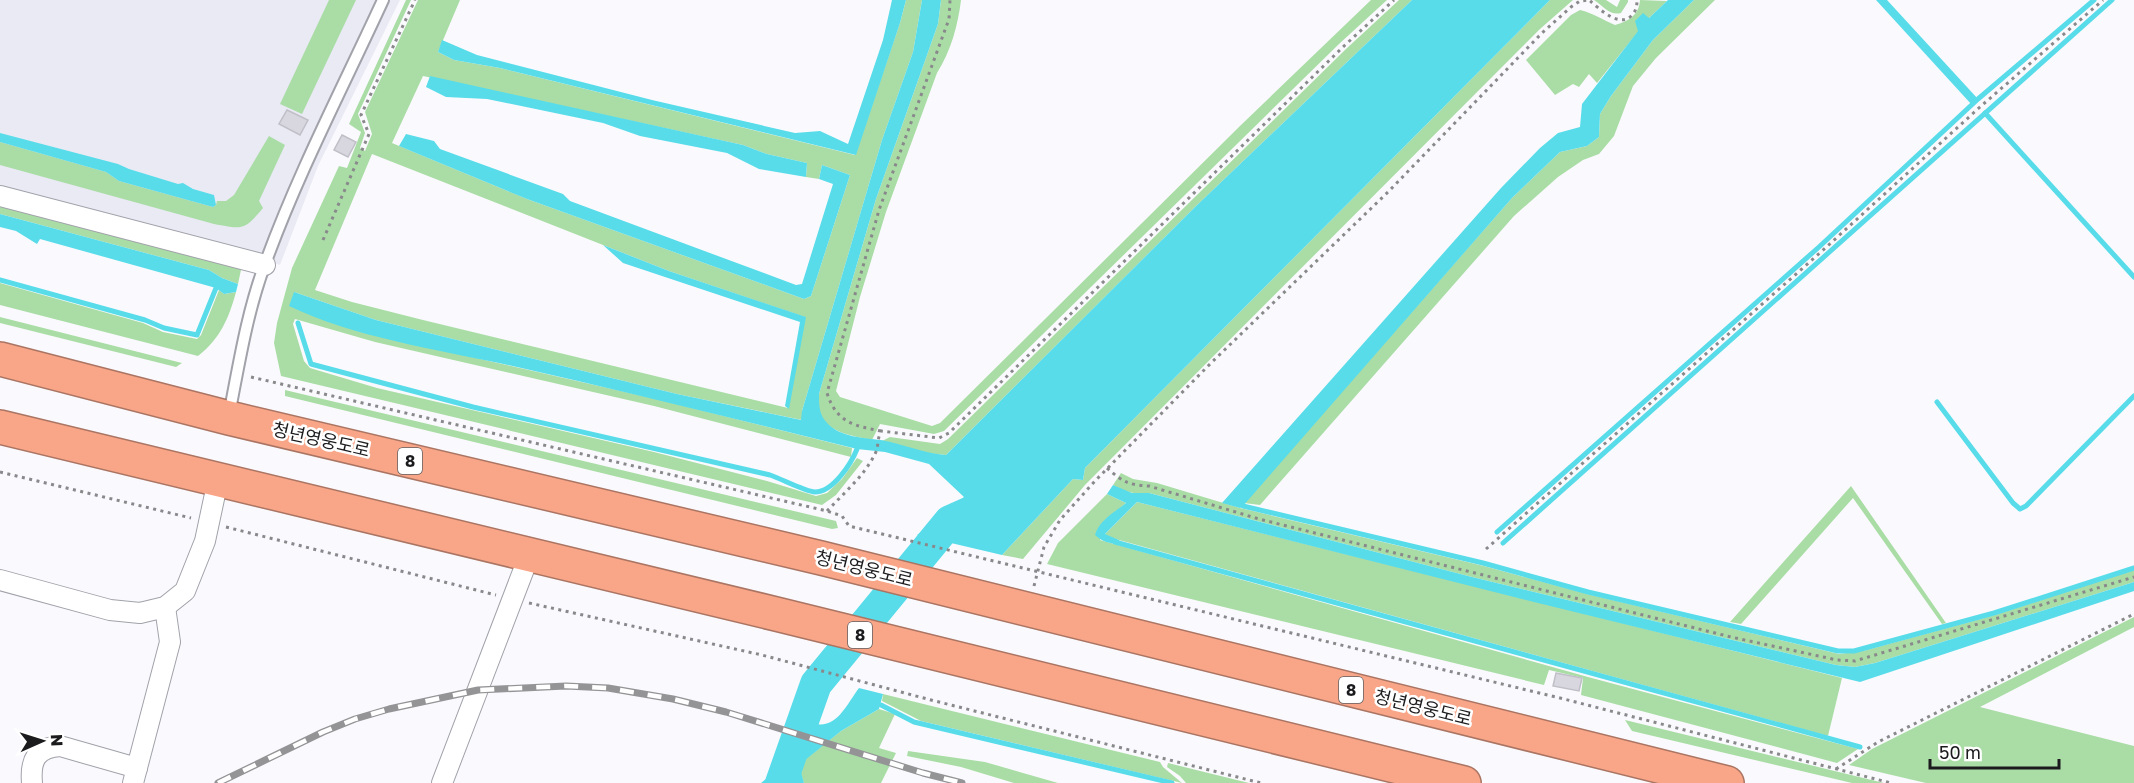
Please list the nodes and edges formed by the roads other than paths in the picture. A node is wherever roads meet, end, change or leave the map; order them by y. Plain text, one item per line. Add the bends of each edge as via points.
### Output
1 (383, 0) edge
2 (0, 196) edge
3 (265, 265) junction
4 (0, 359) edge
5 (229, 418) junction
6 (0, 426) edge
7 (218, 480) junction
8 (530, 556) junction
9 (0, 580) edge
10 (165, 607) junction
11 (135, 776) edge
12 (32, 783) edge
13 (442, 783) edge
14 (1464, 783) edge
15 (1727, 783) edge

1 - 3 lane
2 - 3 street
3 - 5 lane via 249,317
4 - 5 highway, 청년영웅도로 / 8
5 - 15 highway, 청년영웅도로 / 8 via 821,558
6 - 7 highway, 8
7 - 8 highway, 8
7 - 10 street via 205,541 185,591
8 - 13 street
8 - 14 highway, 8
9 - 10 street via 110,610 141,613
10 - 11 street via 170,642
11 - 12 street via 60,746 47,747 36,756

